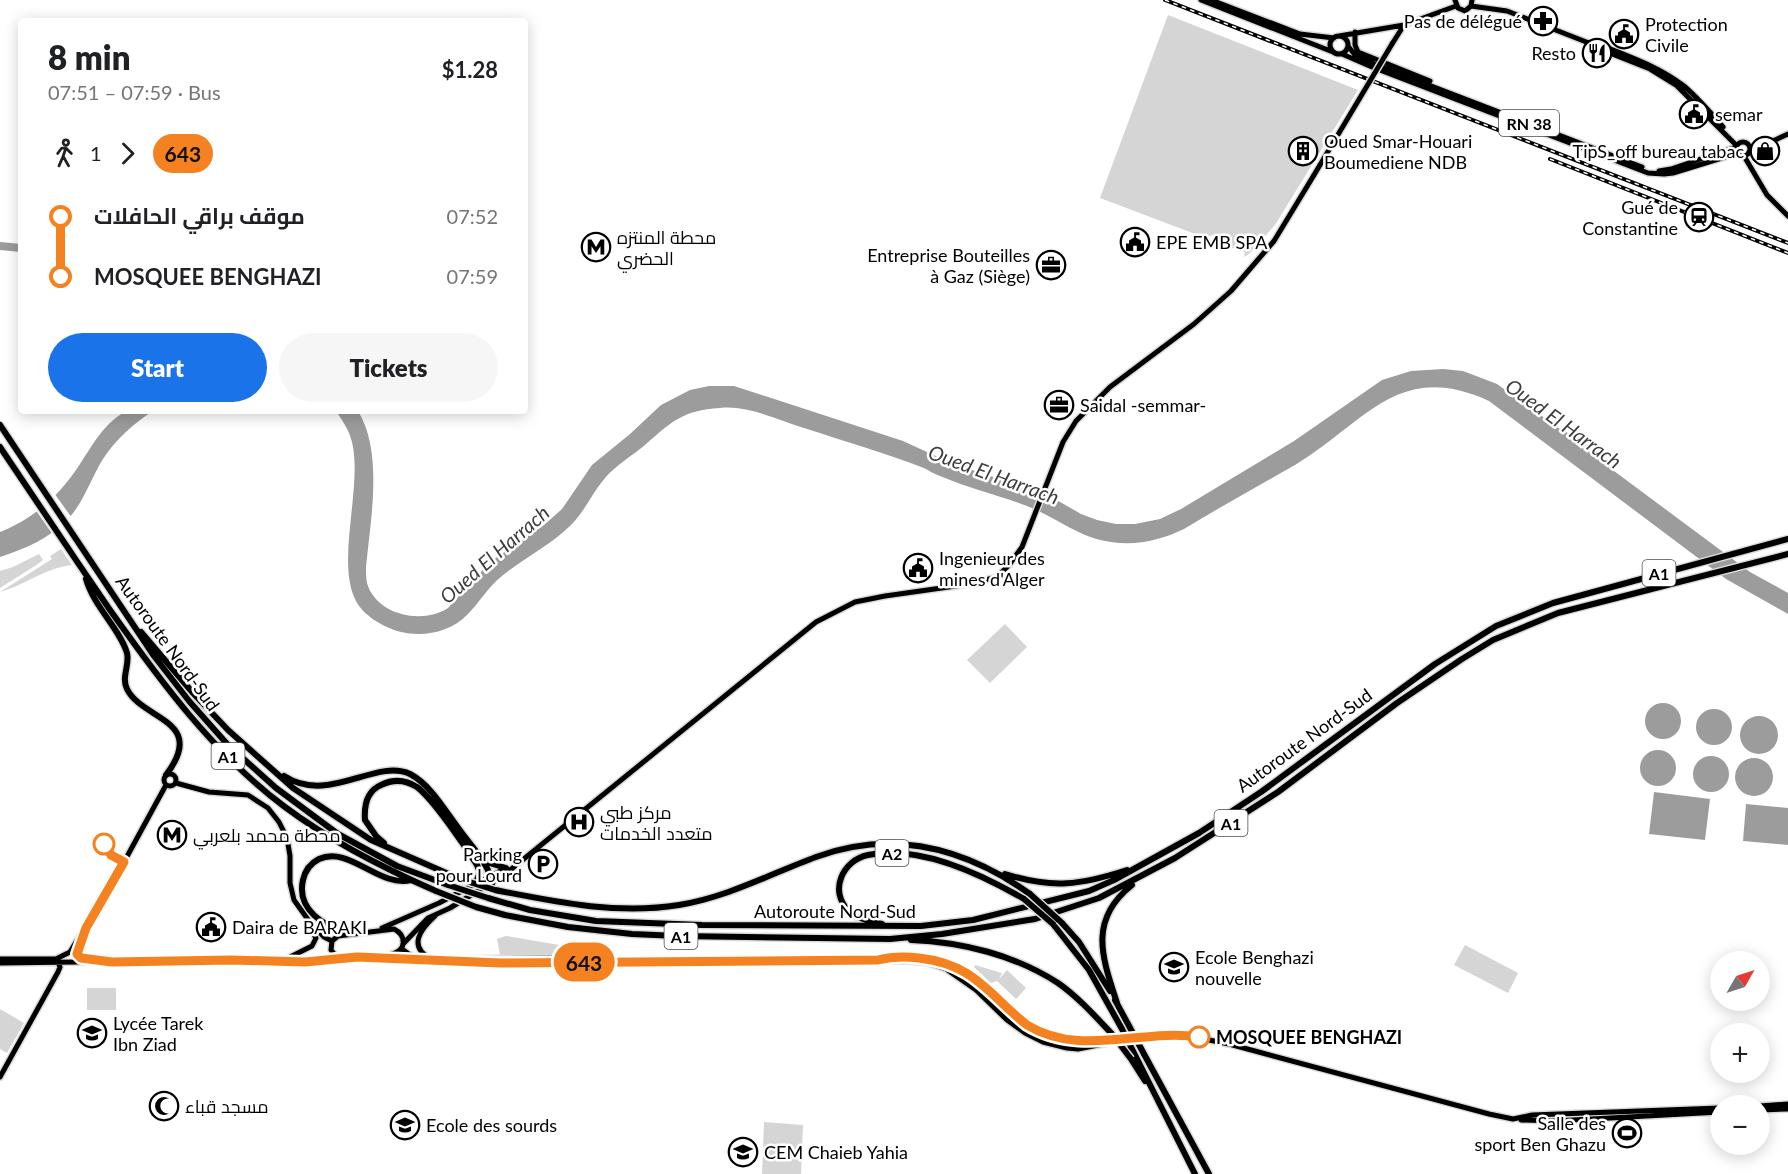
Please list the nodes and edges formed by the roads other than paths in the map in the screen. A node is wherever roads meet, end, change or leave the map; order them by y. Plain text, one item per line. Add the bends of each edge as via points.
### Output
1 (1201, 0) edge
2 (1211, 0) edge
3 (1455, 3) edge
4 (1472, 3) edge
5 (1230, 10) junction
6 (1404, 25) junction
7 (1354, 32) junction
8 (1337, 37) junction
9 (1347, 44) junction
10 (1332, 52) junction
11 (1342, 54) junction
12 (1440, 89) junction
13 (1788, 134) edge
14 (1770, 142) junction
15 (1748, 144) junction
16 (1742, 150) junction
17 (1788, 216) edge
18 (0, 425) edge
19 (0, 447) edge
20 (1788, 539) edge
21 (1788, 554) edge
22 (85, 573) junction
23 (127, 616) junction
24 (266, 765) junction
25 (166, 775) junction
26 (176, 783) junction
27 (166, 785) junction
28 (397, 853) junction
29 (526, 857) junction
30 (483, 861) junction
31 (1145, 864) junction
32 (506, 867) junction
33 (995, 871) junction
34 (1145, 875) junction
35 (491, 876) junction
36 (411, 880) junction
37 (475, 885) junction
38 (494, 887) junction
39 (294, 900) junction
40 (439, 913) junction
41 (889, 926) junction
42 (86, 928) junction
43 (377, 930) junction
44 (348, 934) junction
45 (890, 939) junction
46 (332, 940) junction
47 (402, 946) junction
48 (341, 957) junction
49 (373, 957) junction
50 (431, 959) junction
51 (57, 960) junction
52 (0, 961) edge
53 (49, 962) junction
54 (73, 962) junction
55 (104, 962) junction
56 (280, 962) junction
57 (576, 962) junction
58 (56, 974) junction
59 (1117, 1003) junction
60 (0, 1077) edge
61 (1788, 1104) edge
62 (1770, 1107) edge
63 (1770, 1108) edge
64 (1788, 1109) edge
65 (1710, 1110) edge
66 (1164, 1113) junction
67 (1195, 1174) edge
68 (1209, 1174) edge

1 - 5 main road, RN 38
2 - 5 main road, RN 38
3 - 4 main road via 1465,11
3 - 6 main road
4 - 16 main road via 1507,11 1650,69 1676,85
5 - 8 main road, RN 38 via 1300,34
5 - 10 main road, RN 38
6 - 7 main road
6 - 29 main road, bridge via 1274,241 1231,291 1110,387 1076,421 1063,442 1022,547 997,577 855,602 816,622
7 - 8 main road
7 - 9 main road
7 - 12 main road via 1358,52 1434,83
8 - 9 main road, RN 38
8 - 10 main road via 1330,43
9 - 11 main road
9 - 12 main road, RN 38 via 1359,57
10 - 11 main road, RN 38
11 - 16 main road, RN 38 via 1648,173 1673,173
12 - 16 main road, RN 38 via 1649,170 1671,169
13 - 14 main road
14 - 15 main road
14 - 16 main road
15 - 16 main road
15 - 16 main road, RN 38 via 1744,142
16 - 17 main road via 1770,200
18 - 23 highway, Autoroute Nord-Sud / A1
19 - 22 highway, Autoroute Nord-Sud / A1
20 - 31 highway, Autoroute Nord-Sud / A1 via 1619,584 1496,626 1435,664 1262,792
21 - 34 highway, Autoroute Nord-Sud / A1 via 1558,613 1493,640 1397,703 1278,792
22 - 25 highway via 96,602 126,651 128,691 177,733 177,757
22 - 36 highway, Autoroute Nord-Sud / A1 via 167,688 240,768 309,824 381,867
23 - 24 highway via 193,693
23 - 41 highway, Autoroute Nord-Sud / A1, bridge via 209,725 252,767 338,834 397,866 530,910 596,921 702,926
24 - 28 highway via 337,819
24 - 30 highway via 289,780 321,786 386,771 410,774 430,790
25 - 26 main road via 174,775
25 - 27 main road
26 - 27 main road
26 - 39 main road via 209,792 249,795 268,808 287,838
27 - 42 main road
28 - 37 highway via 372,831 364,811 371,792 380,785 401,781 426,796 474,859 480,872
28 - 38 highway, bridge via 460,879
29 - 32 main road
29 - 38 main road
30 - 32 highway
30 - 35 highway
31 - 33 highway via 1068,884 1033,883
31 - 41 highway, Autoroute Nord-Sud / A1 via 1089,891 1012,911 973,920
32 - 35 main road
33 - 38 highway via 940,850 891,843 832,852 719,896 660,908 595,908
33 - 59 highway, bridge via 1030,894 1062,923
34 - 45 highway, Autoroute Nord-Sud / A1 via 1099,898 1035,919
34 - 59 highway via 1113,904 1102,934 1102,955
35 - 37 main road
35 - 38 highway
36 - 44 highway via 393,880 334,856 310,865 302,887 306,904 325,925
36 - 45 highway, Autoroute Nord-Sud / A1, bridge via 505,915 568,927 632,934
37 - 43 main road
38 - 40 main road
39 - 46 main road via 324,937
39 - 56 main road via 316,938 312,946
40 - 47 main road via 422,923
40 - 50 main road via 418,937 421,952
41 - 66 highway, A2, bridge via 859,917 843,904 840,878 858,858 887,853 940,861 981,876 1024,899 1053,924 1089,970
42 - 51 main road via 70,952
42 - 55 main road via 77,954
43 - 44 main road
43 - 47 main road via 398,930
44 - 46 main road
45 - 66 highway, A2, bridge via 975,948 1014,960 1059,984 1112,1034
46 - 48 main road via 332,952
47 - 49 main road via 394,954
47 - 50 main road via 410,955
48 - 49 main road
48 - 56 main road
49 - 57 main road
50 - 57 main road via 565,958
51 - 52 main road
51 - 53 main road
51 - 54 main road
51 - 58 main road via 60,967
52 - 53 main road
53 - 58 main road
54 - 55 main road
54 - 58 main road
55 - 56 main road
57 - 65 main road via 878,960 894,955 929,959 953,965 977,979 1016,1016 1060,1039 1110,1042 1179,1034 1199,1037 1513,1119 1532,1115
58 - 60 main road
59 - 68 highway, bridge
61 - 62 main road
63 - 64 main road
66 - 67 highway, A2

